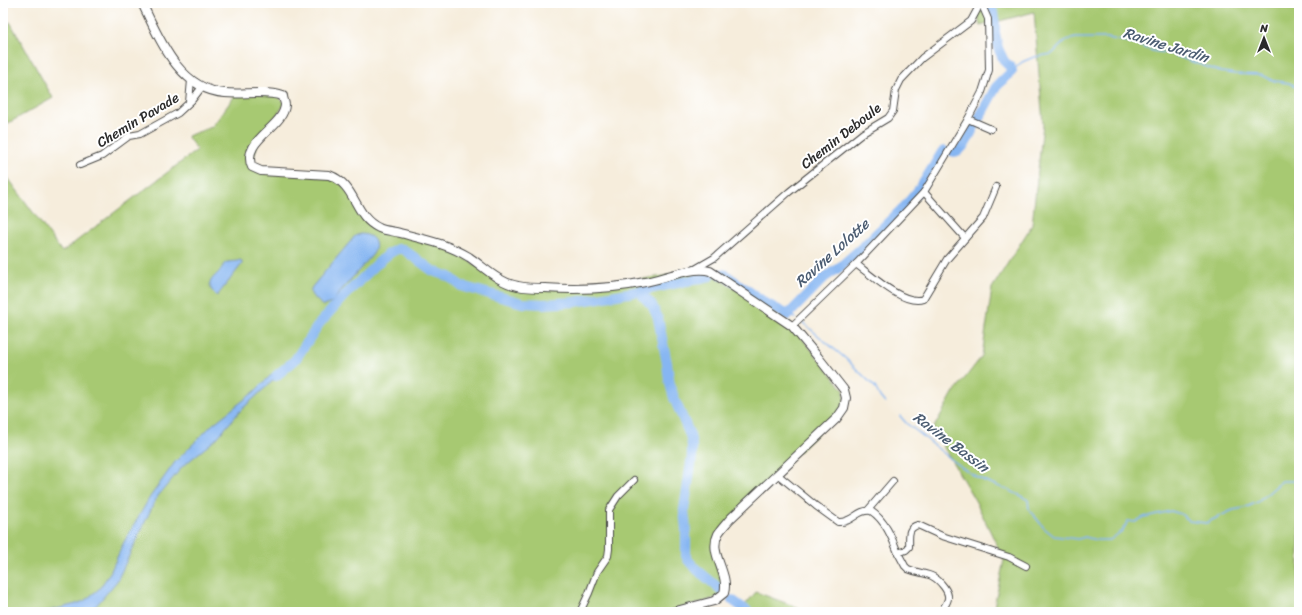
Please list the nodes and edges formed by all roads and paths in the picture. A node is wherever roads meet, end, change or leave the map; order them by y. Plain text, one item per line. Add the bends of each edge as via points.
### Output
1 (142, 3) edge
2 (980, 3) edge
3 (191, 80) junction
4 (202, 87) junction
5 (189, 102) junction
6 (968, 119) junction
7 (991, 129) dead end
8 (80, 165) dead end
9 (996, 188) dead end
10 (924, 192) junction
11 (965, 238) junction
12 (856, 264) junction
13 (692, 271) junction
14 (792, 326) junction
15 (777, 474) junction
16 (634, 480) dead end
17 (893, 481) dead end
18 (868, 510) junction
19 (898, 553) junction
20 (1026, 566) dead end
21 (580, 612) edge
22 (672, 612) edge
23 (940, 612) edge

1 - 3 street via 165,49
2 - 6 street via 988,19 989,70 982,92
2 - 13 street, Chemin Deboule via 971,21 922,58 901,80 896,90 893,111 888,118 862,133 789,192 714,258
3 - 4 street
3 - 5 street
4 - 5 street, Chemin Pavade
4 - 13 street via 214,92 282,96 286,104 282,115 258,140 250,155 252,167 260,171 328,175 338,178 364,217 380,228 444,246 467,256 509,284 519,287 572,290 624,286
5 - 8 street, Chemin Pavade via 178,113 140,134 129,136 102,156
6 - 7 street
6 - 10 street
9 - 11 street via 983,218
10 - 11 street
10 - 12 street
11 - 12 street via 941,268 923,299 919,300 906,298 894,292
12 - 14 street
13 - 14 street via 706,270 715,274
14 - 15 street via 844,390 846,398 844,408 837,418
15 - 18 street via 838,522 848,521
15 - 22 street via 718,534 715,549 725,579 724,593 714,601
16 - 21 street via 613,502 609,510 608,556 597,572
17 - 18 street
18 - 19 street via 881,519
19 - 20 street via 909,547 909,532 918,525 942,536 1009,557
19 - 23 street via 908,569 938,578 949,593 948,601

